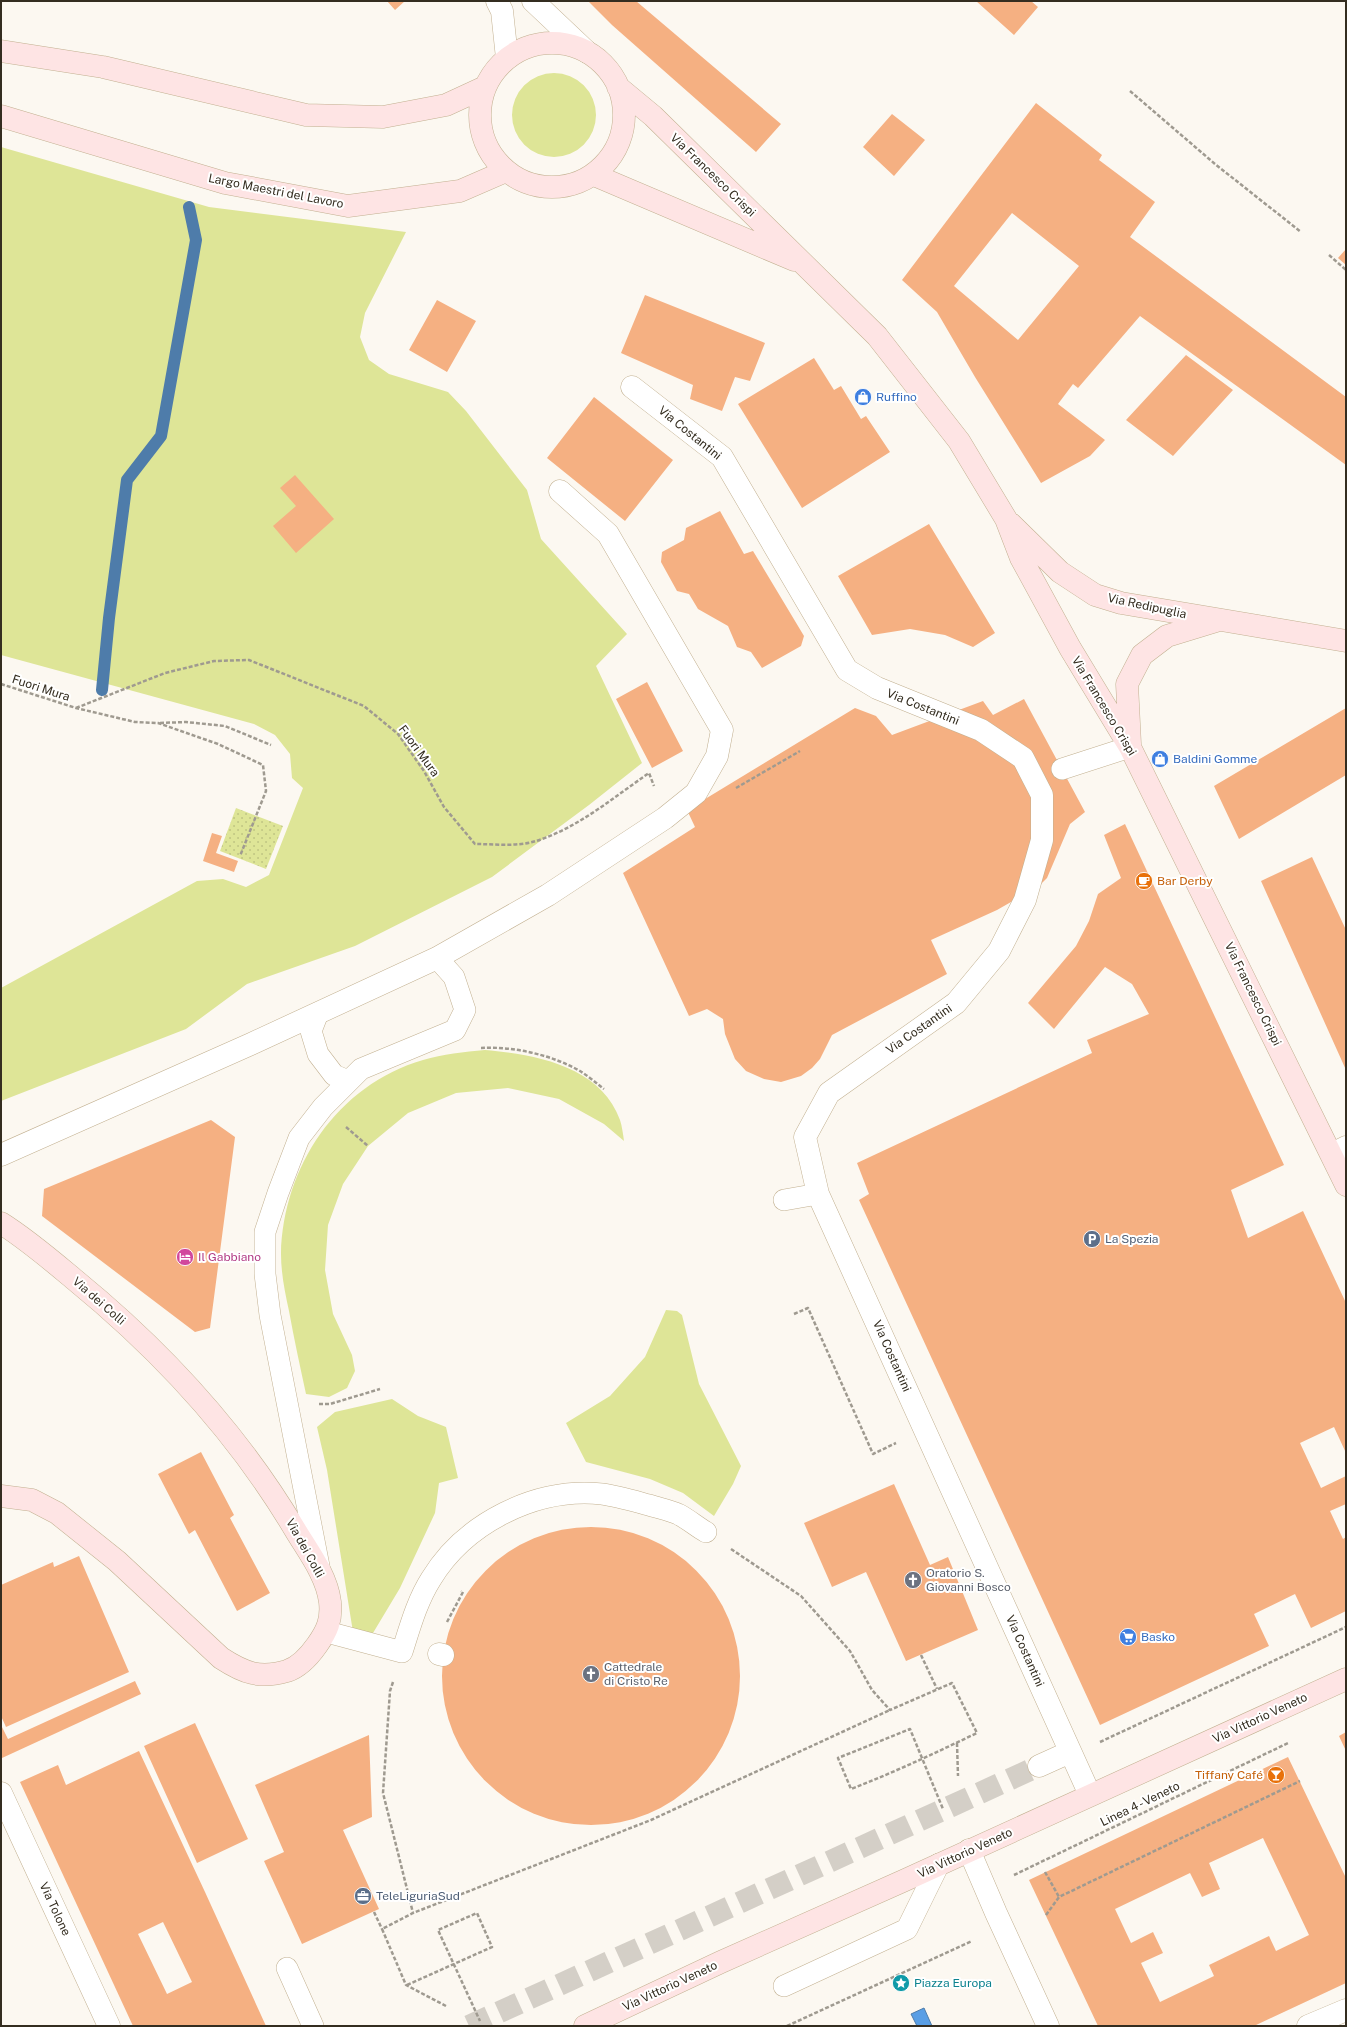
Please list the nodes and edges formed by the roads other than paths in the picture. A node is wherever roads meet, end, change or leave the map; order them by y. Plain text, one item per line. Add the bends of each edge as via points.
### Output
1 (496, 1) edge
2 (533, 1) edge
3 (1, 51) edge
4 (587, 52) junction
5 (507, 58) junction
6 (485, 87) junction
7 (618, 87) junction
8 (1, 116) edge
9 (506, 172) junction
10 (594, 175) junction
11 (806, 265) junction
12 (632, 387) dead end
13 (560, 490) dead end
14 (1006, 519) junction
15 (1220, 620) junction
16 (1346, 640) edge
17 (1130, 747) junction
18 (1062, 769) dead end
19 (437, 958) junction
20 (318, 1013) junction
21 (348, 1081) junction
22 (1339, 1150) edge
23 (1, 1155) edge
24 (1346, 1185) edge
25 (818, 1194) junction
26 (784, 1200) dead end
27 (1, 1224) edge
28 (1, 1496) edge
29 (706, 1532) road end
30 (320, 1571) junction
31 (327, 1632) junction
32 (1346, 1679) edge
33 (1071, 1753) junction
34 (1039, 1766) tunnel mouth
35 (1, 1793) edge
36 (1090, 1795) junction
37 (969, 1850) junction
38 (939, 1864) junction
39 (287, 1968) dead end
40 (784, 1986) dead end
41 (1346, 2010) edge
42 (109, 2026) edge
43 (313, 2026) edge
44 (584, 2026) edge
45 (1048, 2026) edge
46 (1308, 2026) edge

1 - 5 street via 502,11
2 - 4 street
3 - 6 street via 103,67 306,115 383,117 446,105
4 - 5 street via 567,45 546,43 526,48
4 - 7 street via 606,67
5 - 6 street
6 - 9 street via 479,117 481,132 495,160
7 - 10 street via 624,109 622,132 614,153
7 - 11 street, Via Francesco Crispi via 653,116
8 - 9 street, Largo Maestri del Lavoro via 225,183 348,206 460,191
9 - 10 street via 524,182 543,187 563,187
10 - 11 street, Via Francesco Crispi
11 - 14 street, Via Francesco Crispi via 882,342 959,441
12 - 25 street, Via Costantini via 722,457 847,670 878,688 981,730 1023,758 1042,795 1042,840 1025,900 999,951 956,1003 829,1093 805,1138
13 - 19 street via 608,534 722,730 717,756 696,793 665,818 548,895
14 - 15 street, Via Redipuglia via 1060,572 1095,595 1121,603
14 - 17 street, Via Francesco Crispi via 1024,565 1070,648
15 - 16 street, Via Redipuglia
15 - 17 street, Via Redipuglia via 1167,636 1142,655 1127,684
17 - 18 lane
17 - 22 street, Via Francesco Crispi
19 - 20 street
19 - 21 lane via 454,977 465,1010 455,1030 361,1069
20 - 21 lane via 311,1031 318,1054 334,1075
20 - 23 street
21 - 30 lane via 323,1107 300,1138 265,1232 264,1274 270,1314
22 - 24 street, Via Francesco Crispi
25 - 26 lane
25 - 33 street, Via Costantini
27 - 30 street, Via dei Colli via 24,1238 112,1310 184,1382 239,1446 276,1498
28 - 31 street, Via dei Colli via 32,1500 57,1513 117,1561 221,1658 238,1669 250,1674 276,1674 290,1670 309,1656
29 - 31 lane via 678,1514 601,1494 561,1495 522,1504 487,1522 456,1547 431,1578 414,1614 402,1652
30 - 31 street, Via dei Colli via 330,1601
32 - 36 street, Via Vittorio Veneto
33 - 34 street
33 - 36 street, Via Costantini
35 - 42 street, Via Tolone
36 - 37 street, Via Vittorio Veneto
37 - 38 street, Via Vittorio Veneto
37 - 45 street
38 - 40 lane via 907,1929
38 - 44 street, Via Vittorio Veneto
39 - 43 lane
41 - 46 street

